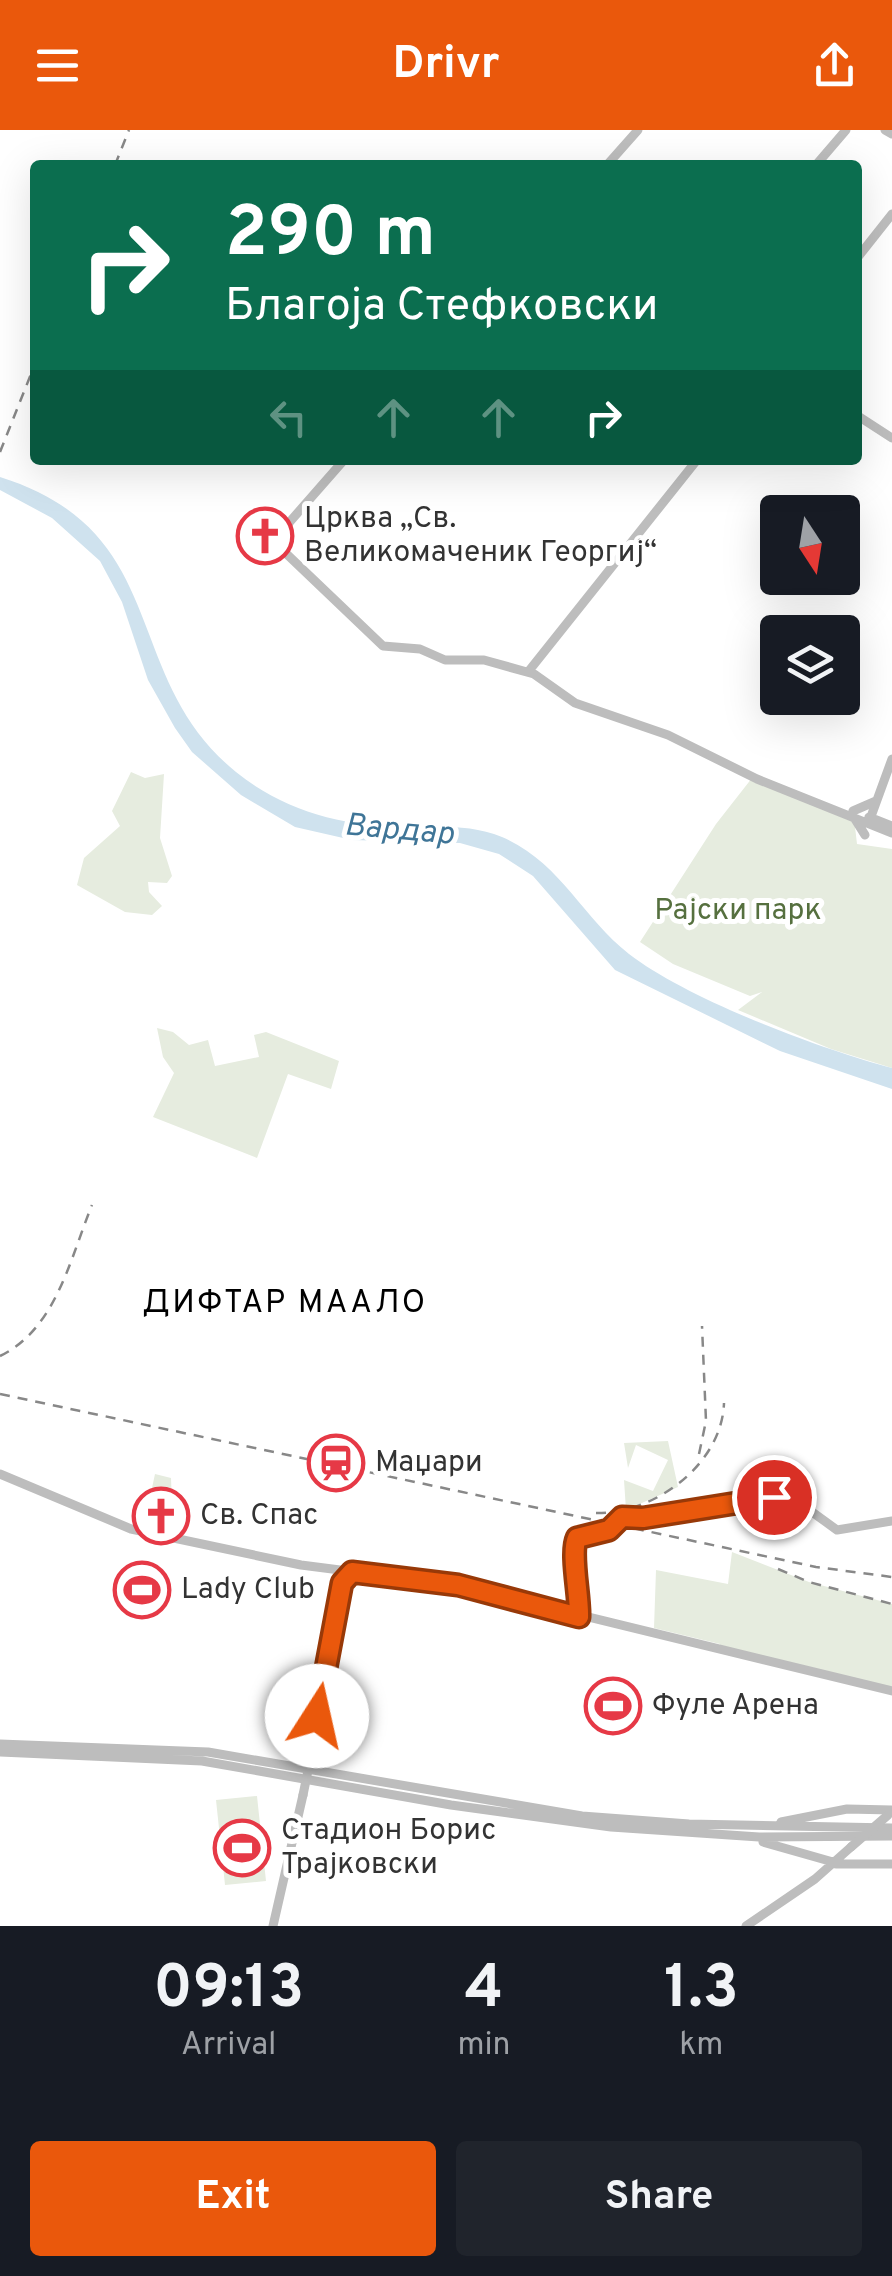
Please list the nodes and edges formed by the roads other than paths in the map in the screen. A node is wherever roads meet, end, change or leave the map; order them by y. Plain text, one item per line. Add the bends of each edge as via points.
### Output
1 (638, 130) edge
2 (846, 130) edge
3 (886, 130) edge
4 (892, 134) edge
5 (611, 160) edge
6 (820, 160) edge
7 (892, 214) edge
8 (862, 252) edge
9 (862, 419) edge
10 (892, 438) edge
11 (340, 465) edge
12 (693, 465) edge
13 (528, 672) junction
14 (892, 759) edge
15 (892, 768) edge
16 (878, 803) junction
17 (852, 814) junction
18 (870, 826) junction
19 (891, 828) edge
20 (0, 1474) edge
21 (892, 1522) edge
22 (343, 1571) junction
23 (579, 1617) junction
24 (892, 1691) edge
25 (0, 1744) edge
26 (0, 1752) edge
27 (891, 1812) edge
28 (611, 1823) junction
29 (892, 1828) edge
30 (892, 1836) edge
31 (849, 1848) junction
32 (813, 1853) junction
33 (892, 1864) edge
34 (859, 1866) junction
35 (831, 1867) junction
36 (273, 1926) edge
37 (746, 1926) edge

1 - 5 street
2 - 6 street
3 - 4 street
7 - 8 street
9 - 10 street
11 - 13 street via 273,541 383,646
12 - 13 street
13 - 17 street via 576,704 668,735
14 - 16 street
15 - 16 street
16 - 17 street
16 - 18 street
16 - 19 street
17 - 18 street
17 - 18 street
18 - 19 street
20 - 22 street via 117,1525
21 - 23 street via 836,1530 801,1504 774,1497 622,1517 609,1530 577,1538
22 - 23 street via 458,1585
22 - 36 street, bridge
23 - 24 street
25 - 28 street via 208,1752
26 - 28 street via 202,1761 451,1805
27 - 28 street via 846,1809 765,1823
27 - 31 street, bridge
28 - 29 street
28 - 30 street via 759,1837
28 - 32 street
31 - 34 street via 849,1859
31 - 35 street
32 - 35 street
32 - 35 street
33 - 34 street
34 - 35 street
35 - 37 street

